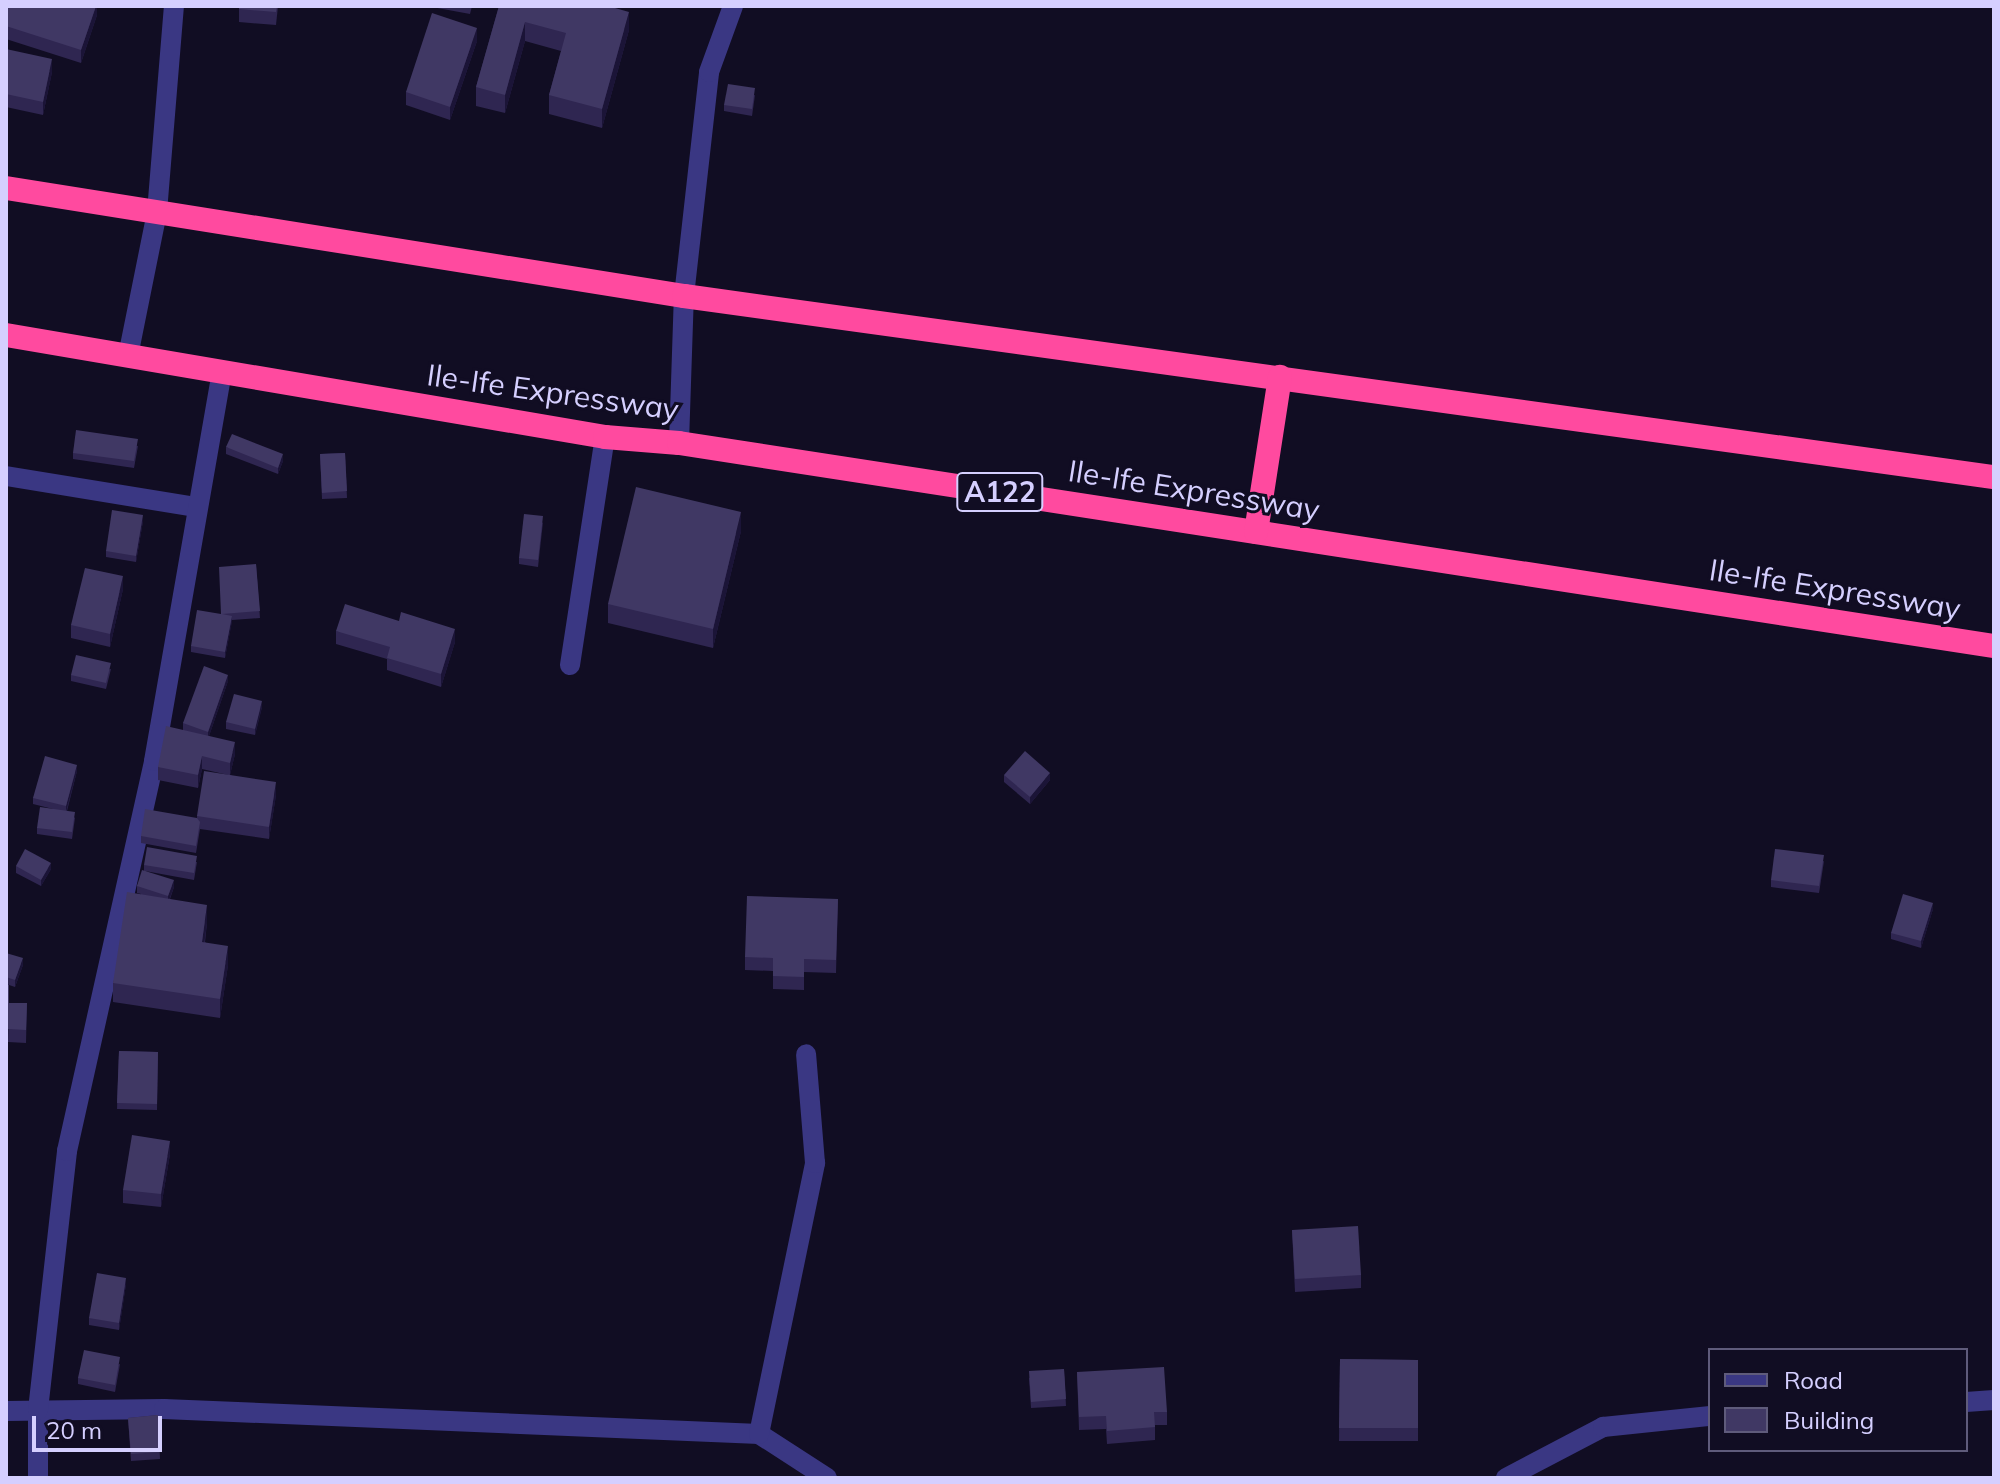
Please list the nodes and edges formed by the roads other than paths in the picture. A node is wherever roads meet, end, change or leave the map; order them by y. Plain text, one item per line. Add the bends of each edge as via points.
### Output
1 (174, 6) edge
2 (733, 6) edge
3 (6, 188) edge
4 (157, 212) junction
5 (684, 296) junction
6 (6, 335) edge
7 (128, 356) junction
8 (222, 372) junction
9 (1280, 377) junction
10 (605, 437) junction
11 (679, 443) junction
12 (6, 476) edge
13 (1994, 477) edge
14 (196, 507) junction
15 (1256, 532) junction
16 (1994, 646) edge
17 (570, 665) dead end
18 (806, 1054) dead end
19 (1994, 1400) edge
20 (1968, 1402) edge
21 (38, 1410) junction
22 (6, 1411) edge
23 (1708, 1416) edge
24 (759, 1434) junction
25 (38, 1478) edge
26 (827, 1478) edge
27 (1506, 1478) edge

1 - 4 street
2 - 5 street via 709,72
3 - 4 highway
4 - 5 highway
4 - 7 street
5 - 9 highway
5 - 11 street
6 - 7 highway, Ile-Ife Expressway / A122
7 - 8 highway, Ile-Ife Expressway / A122
8 - 10 highway, Ile-Ife Expressway / A122
8 - 14 street
9 - 13 highway
9 - 15 highway
10 - 11 highway, Ile-Ife Expressway / A122
10 - 17 street
11 - 15 highway, Ile-Ife Expressway / A122
12 - 14 street
14 - 21 street via 154,761 67,1151
15 - 16 highway, Ile-Ife Expressway / A122
18 - 24 street via 815,1163
19 - 20 street
21 - 22 street
21 - 24 street via 164,1409
21 - 25 street
23 - 27 street via 1603,1427
24 - 26 street

